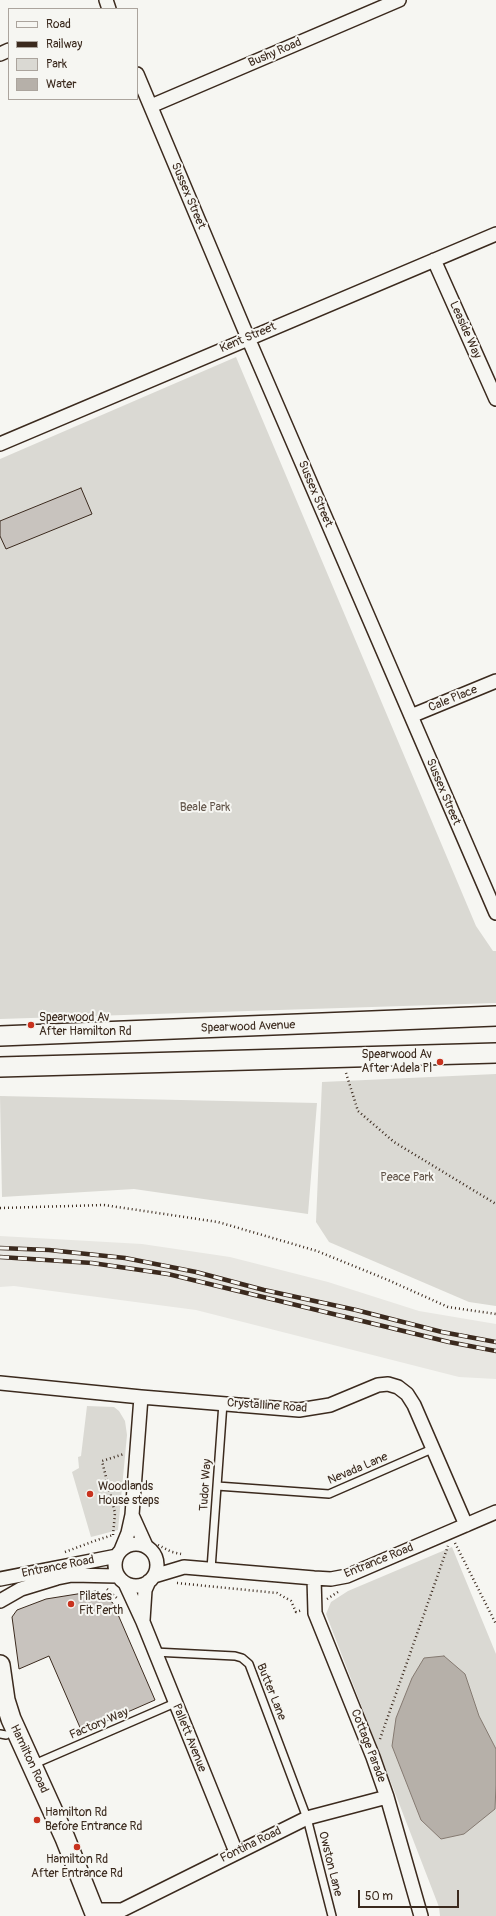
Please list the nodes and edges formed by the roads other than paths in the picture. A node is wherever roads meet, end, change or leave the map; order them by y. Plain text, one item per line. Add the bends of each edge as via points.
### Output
1 (398, 0) edge
2 (138, 76) edge
3 (151, 106) junction
4 (496, 234) edge
5 (434, 260) junction
6 (248, 338) junction
7 (496, 399) edge
8 (0, 444) edge
9 (496, 681) edge
10 (411, 716) junction
11 (496, 913) edge
12 (496, 1016) edge
13 (0, 1036) edge
14 (496, 1053) edge
15 (0, 1067) edge
16 (0, 1383) edge
17 (141, 1397) junction
18 (223, 1403) junction
19 (432, 1449) junction
20 (217, 1486) junction
21 (496, 1512) edge
22 (132, 1515) junction
23 (466, 1525) junction
24 (149, 1550) junction
25 (119, 1553) junction
26 (184, 1567) junction
27 (211, 1569) junction
28 (314, 1578) junction
29 (0, 1579) edge
30 (121, 1579) junction
31 (151, 1579) junction
32 (0, 1601) edge
33 (143, 1622) junction
34 (154, 1652) junction
35 (0, 1665) edge
36 (175, 1703) junction
37 (2, 1729) edge
38 (32, 1765) junction
39 (387, 1797) junction
40 (307, 1818) junction
41 (236, 1852) junction
42 (120, 1913) edge
43 (89, 1915) edge
44 (332, 1916) edge
45 (421, 1916) edge

1 - 3 street, Bushy Road
2 - 3 street, Sussex Street
3 - 6 street, Sussex Street
4 - 5 street, Kent Street
5 - 6 street, Kent Street
5 - 7 street, Leaside Way
6 - 8 street, Kent Street
6 - 10 street, Sussex Street
9 - 10 street, Cale Place
10 - 11 street, Sussex Street
12 - 13 main road, Spearwood Avenue
14 - 15 main road
16 - 17 street, Crystalline Road
17 - 18 street, Crystalline Road
17 - 22 street
18 - 19 street, Crystalline Road via 314,1409 378,1385 388,1384 398,1387 407,1394
18 - 20 lane, Tudor Way
19 - 20 lane, Nevada Lane via 328,1494
19 - 23 street, Crystalline Road
20 - 27 lane, Tudor Way
21 - 23 street, Entrance Road
22 - 24 street
22 - 25 street via 128,1533
23 - 28 street, Entrance Road via 361,1571 331,1579
24 - 25 street via 133,1544
24 - 26 street, Entrance Road
24 - 31 street via 157,1562
25 - 29 street, Entrance Road
25 - 30 street via 115,1569
26 - 27 street, Entrance Road
26 - 31 street, Entrance Road
27 - 28 street, Entrance Road
28 - 39 street, Cottage Parade via 316,1613
30 - 31 street via 135,1586
30 - 32 street, Entrance Road via 72,1575 21,1589
30 - 33 street, Pallett Avenue
31 - 33 street, Pallett Avenue via 145,1590
33 - 34 street, Pallett Avenue
34 - 36 street, Pallett Avenue
34 - 40 lane, Butter Lane via 235,1656 249,1664
35 - 38 main road, Hamilton Road via 8,1711
36 - 38 lane, Factory Way
36 - 41 street, Pallett Avenue
37 - 43 main road, Hamilton Road
38 - 43 main road, Hamilton Road via 65,1838
39 - 40 street, Fontina Road
39 - 45 street, Cottage Parade
40 - 41 street, Fontina Road
40 - 44 lane, Owston Lane
41 - 42 street, Fontina Road
42 - 43 street, Fontina Road

